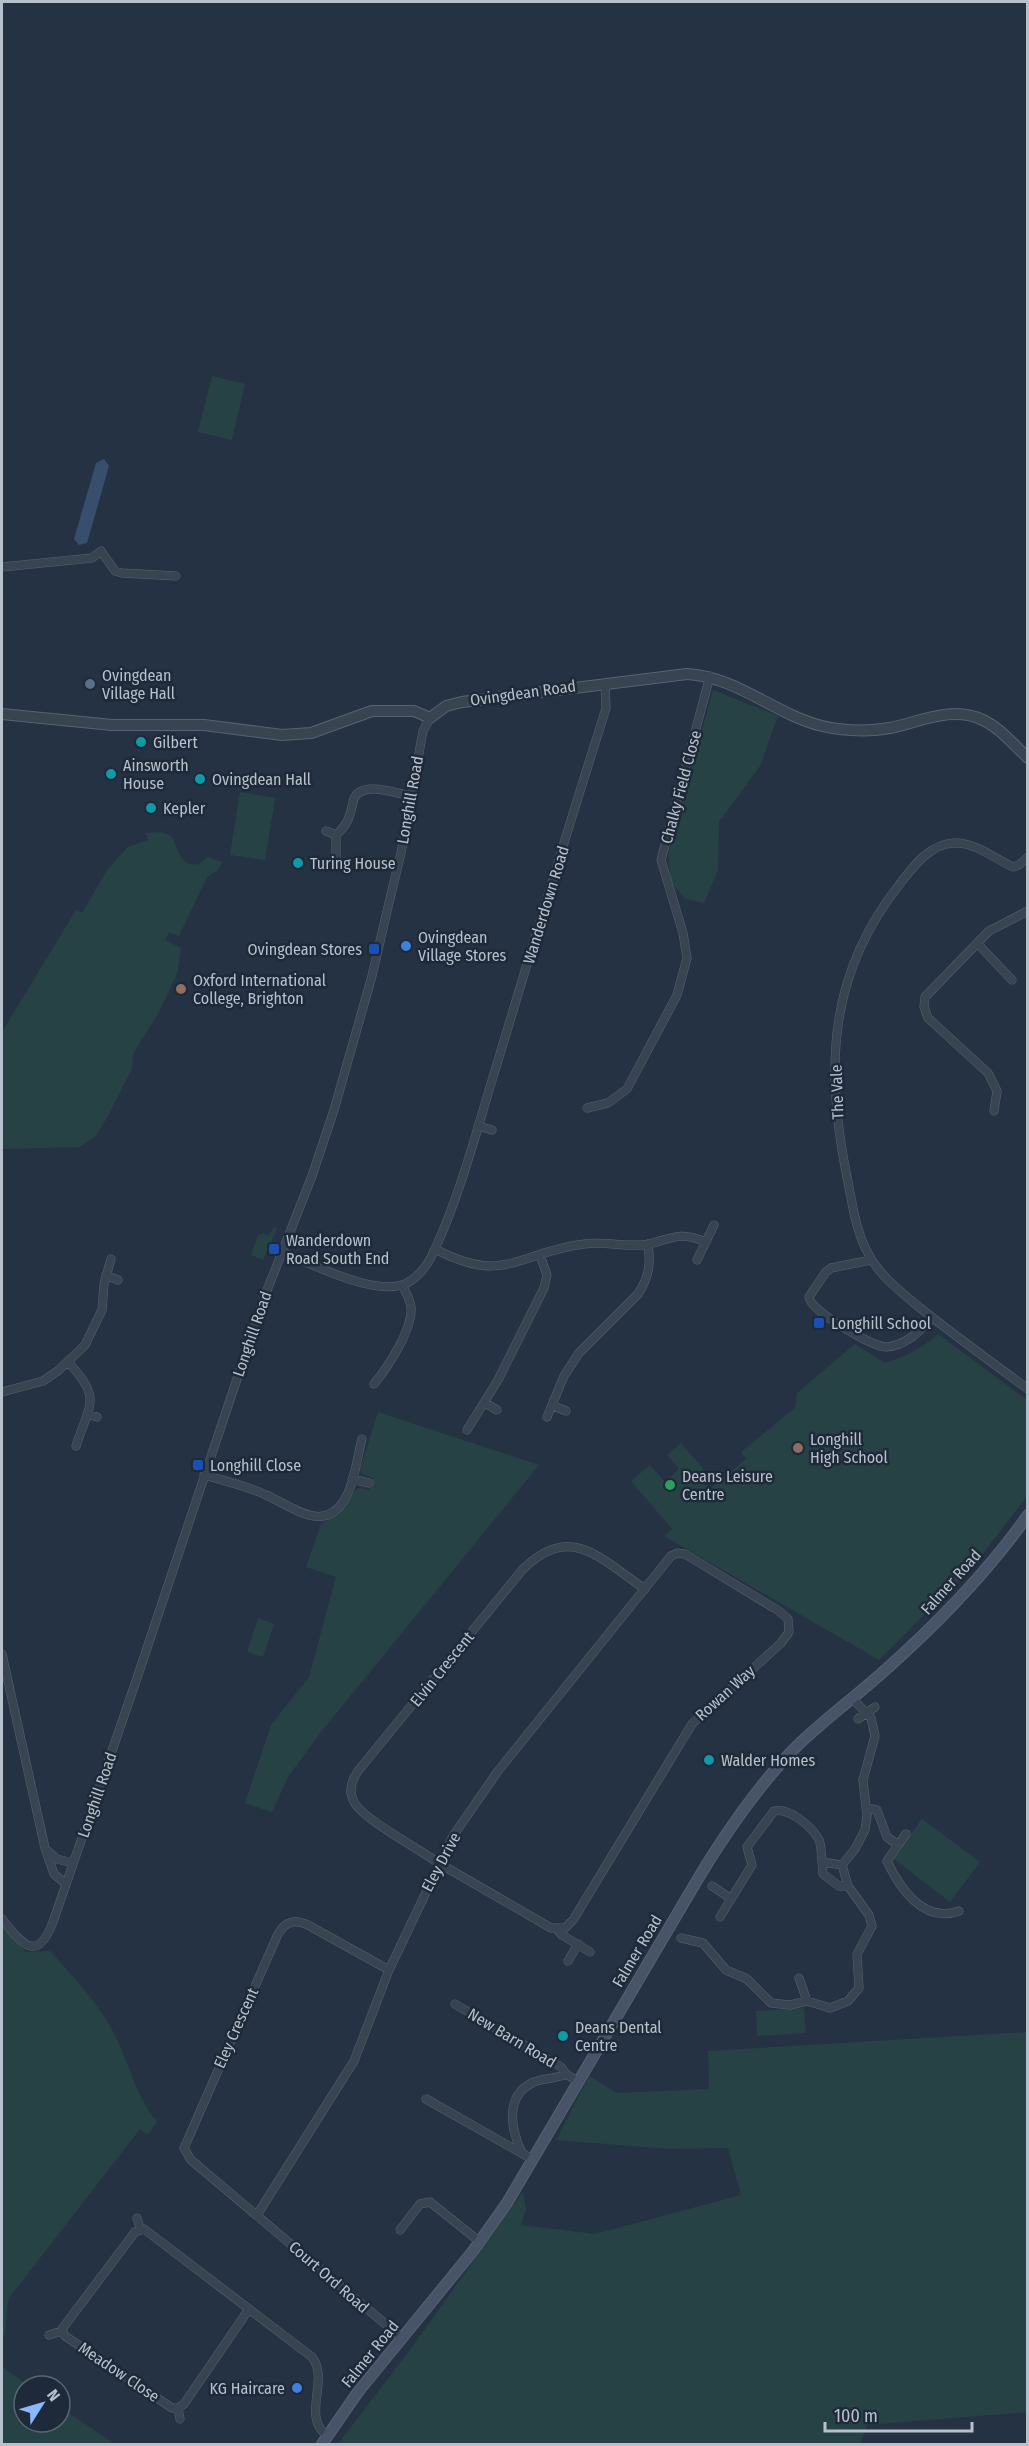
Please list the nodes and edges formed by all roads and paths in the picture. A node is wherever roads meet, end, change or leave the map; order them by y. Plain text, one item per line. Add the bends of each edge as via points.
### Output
1 (2, 567) edge
2 (176, 576) dead end
3 (710, 676) junction
4 (605, 683) junction
5 (2, 714) edge
6 (430, 718) junction
7 (1026, 752) edge
8 (410, 796) junction
9 (326, 831) dead end
10 (336, 835) junction
11 (1028, 857) edge
12 (336, 860) dead end
13 (1028, 911) edge
14 (977, 944) junction
15 (1012, 980) dead end
16 (587, 1108) dead end
17 (994, 1111) dead end
18 (478, 1126) junction
19 (492, 1130) dead end
20 (714, 1225) dead end
21 (706, 1242) junction
22 (648, 1244) junction
23 (435, 1249) junction
24 (282, 1252) junction
25 (540, 1255) junction
26 (111, 1259) dead end
27 (697, 1260) dead end
28 (871, 1260) junction
29 (106, 1275) junction
30 (118, 1280) dead end
31 (402, 1285) junction
32 (933, 1318) junction
33 (68, 1362) junction
34 (374, 1384) dead end
35 (1028, 1389) edge
36 (2, 1392) edge
37 (485, 1403) junction
38 (552, 1405) junction
39 (497, 1410) dead end
40 (566, 1411) dead end
41 (87, 1414) junction
42 (97, 1417) dead end
43 (547, 1417) dead end
44 (467, 1430) dead end
45 (362, 1439) dead end
46 (76, 1446) dead end
47 (204, 1475) junction
48 (352, 1479) junction
49 (369, 1483) dead end
50 (1028, 1515) edge
51 (687, 1555) joint
52 (645, 1589) junction
53 (2, 1654) edge
54 (852, 1698) junction
55 (875, 1707) dead end
56 (866, 1713) junction
57 (858, 1719) dead end
58 (866, 1808) junction
59 (906, 1834) dead end
60 (898, 1845) junction
61 (45, 1848) junction
62 (822, 1862) junction
63 (73, 1863) junction
64 (439, 1863) junction
65 (842, 1865) junction
66 (66, 1884) junction
67 (712, 1886) dead end
68 (848, 1886) junction
69 (730, 1898) junction
70 (958, 1911) dead end
71 (720, 1917) dead end
72 (2, 1919) edge
73 (557, 1929) junction
74 (681, 1938) dead end
75 (578, 1944) junction
76 (590, 1952) dead end
77 (568, 1961) dead end
78 (389, 1970) junction
79 (800, 1978) dead end
80 (807, 2001) junction
81 (455, 2004) dead end
82 (566, 2074) junction
83 (577, 2081) junction
84 (426, 2099) dead end
85 (522, 2153) junction
86 (532, 2159) junction
87 (257, 2216) junction
88 (137, 2218) dead end
89 (140, 2228) junction
90 (400, 2230) dead end
91 (480, 2242) junction
92 (249, 2309) junction
93 (62, 2331) junction
94 (49, 2335) dead end
95 (402, 2338) junction
96 (178, 2408) junction
97 (180, 2420) dead end
98 (324, 2440) edge

1 - 2 street via 92,558 101,551 122,573
3 - 4 street, Ovingdean Road via 687,674
3 - 7 street, Ovingdean Road via 804,720 848,730 889,728 946,714 968,715 992,725
3 - 16 street, Chalky Field Close via 661,861 687,958 677,995 627,1089 608,1103
4 - 6 street, Ovingdean Road via 462,702 446,706
4 - 18 street, Wanderdown Road via 604,714
5 - 6 street via 112,725 204,725 282,735 310,733 372,711 414,711
6 - 8 street, Longhill Road via 423,731
8 - 10 street via 362,790 355,797 349,820
8 - 24 street, Longhill Road via 401,853 359,1021 314,1169
9 - 10 street
10 - 12 street
11 - 28 street, The Vale via 1015,867 968,845 948,844 930,850 887,899 852,965 836,1033 835,1090 849,1188 861,1238
13 - 14 street via 988,931
14 - 15 street
14 - 17 street via 925,997 924,1007 928,1018 988,1073 998,1091
18 - 19 street
18 - 23 street, Wanderdown Road
20 - 21 street
21 - 22 street via 681,1235
21 - 27 street
22 - 25 street via 586,1244
22 - 38 street via 650,1265 644,1284 579,1353
23 - 25 street via 486,1267 507,1266
23 - 31 street, Wanderdown Road via 424,1269
24 - 31 street via 370,1286
24 - 47 street, Longhill Road
25 - 37 street via 546,1275 544,1288
26 - 29 street
28 - 32 street, The Vale
28 - 32 street via 828,1270 809,1297 810,1303 821,1314 882,1346 909,1339
29 - 30 street
29 - 33 street via 96,1325 85,1345
31 - 34 street via 410,1306 409,1323
32 - 35 street, The Vale
33 - 36 street via 43,1381
33 - 41 street via 90,1391
37 - 39 street
37 - 44 street
38 - 40 street
38 - 43 street
41 - 42 street
41 - 46 street
45 - 48 street
47 - 48 street via 265,1494 296,1512 317,1516 341,1505
47 - 63 street, Longhill Road
48 - 49 street
50 - 54 main road, Falmer Road via 944,1614
51 - 52 street, Eley Drive via 671,1556
51 - 73 street, Rowan Way via 784,1615 789,1632 692,1724 573,1920
52 - 64 street, Eley Drive via 498,1771
52 - 64 street, Elvin Crescent via 582,1549 560,1546 540,1553 358,1771 351,1787 358,1807
53 - 61 street
54 - 56 street
54 - 83 main road, Falmer Road via 797,1747 739,1815
55 - 56 street
56 - 57 street
56 - 58 street via 873,1722 875,1736 863,1780
58 - 60 street via 877,1810 886,1837
58 - 65 street via 866,1830
59 - 60 street
60 - 70 street via 886,1861 905,1894 935,1912
61 - 63 street via 57,1859
61 - 66 street via 54,1874
62 - 65 street
62 - 68 street via 824,1874 839,1886
62 - 69 street via 815,1834 787,1812 775,1811 747,1846 752,1865
63 - 66 street, Longhill Road
64 - 73 street
64 - 78 street, Eley Drive
65 - 68 street
66 - 72 street, Longhill Road via 43,1943 25,1944
67 - 69 street
68 - 80 street via 871,1920 870,1931 857,1954 859,1988 848,2001 835,2007
69 - 71 street
73 - 75 street
74 - 80 street via 703,1942 726,1970 747,1979 769,2002 781,2006
75 - 76 street
75 - 77 street
78 - 87 street, Eley Drive via 349,2069
78 - 87 street, Eley Crescent via 301,1922 287,1923 278,1934 184,2146 191,2160
79 - 80 street
81 - 82 street, New Barn Road via 561,2067
82 - 83 street, New Barn Road
82 - 85 street, New Barn Road via 533,2082 517,2099 512,2124
83 - 86 main road, Falmer Road
84 - 85 street
85 - 86 street
86 - 91 main road, Falmer Road
87 - 95 street, Court Ord Road
88 - 89 street
89 - 92 street
89 - 93 street, Meadow Close via 63,2324
90 - 91 street via 420,2205 430,2202
91 - 95 main road, Falmer Road
92 - 96 street, Meadow Close
92 - 98 street via 312,2357 318,2366 315,2413
93 - 94 street, Meadow Close
93 - 96 street, Meadow Close via 172,2408
95 - 98 main road, Falmer Road
96 - 97 street, Meadow Close

